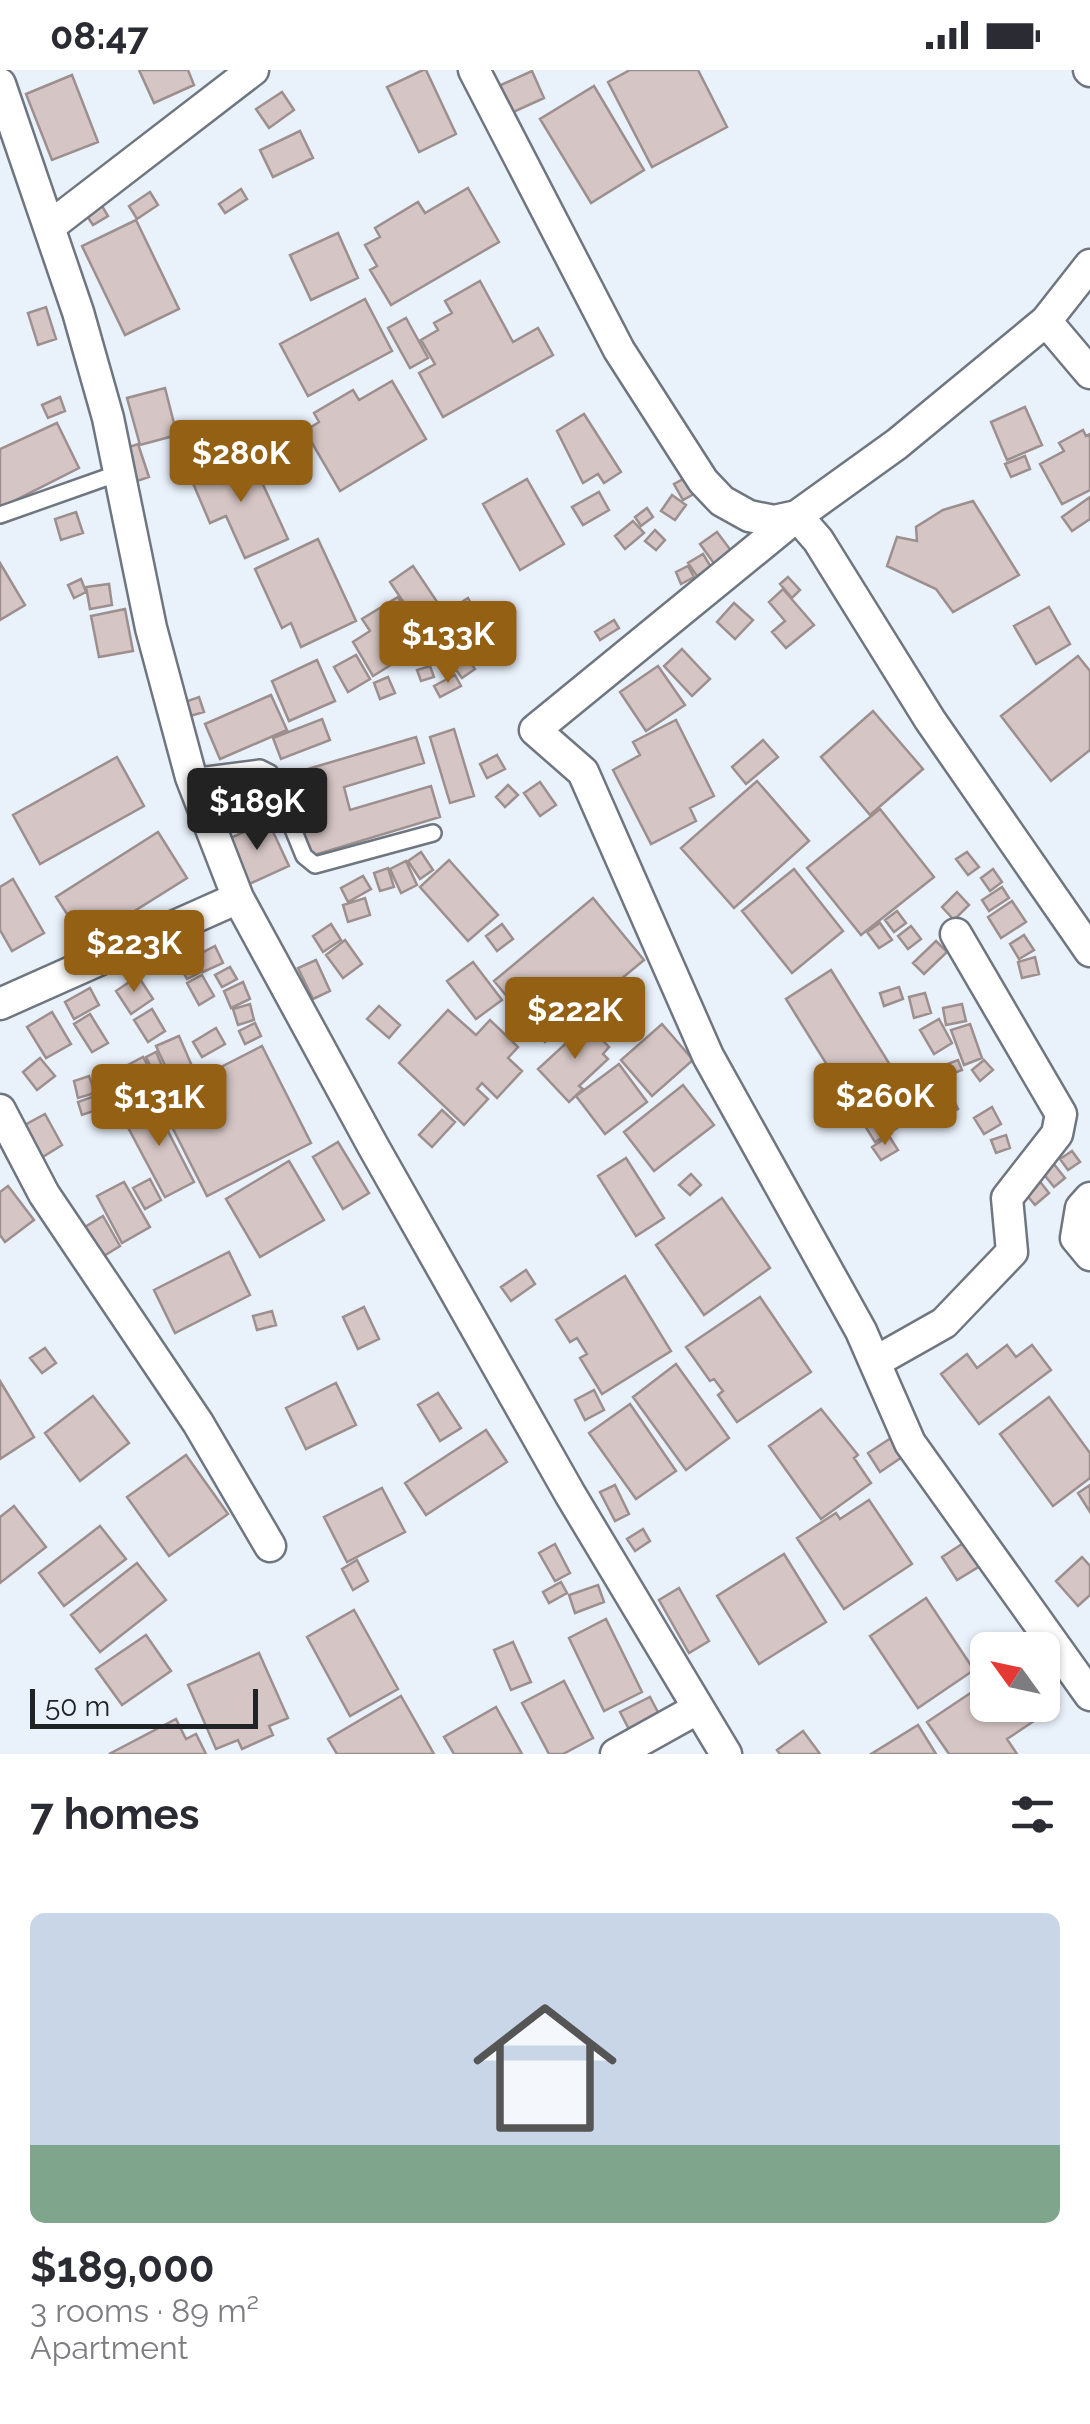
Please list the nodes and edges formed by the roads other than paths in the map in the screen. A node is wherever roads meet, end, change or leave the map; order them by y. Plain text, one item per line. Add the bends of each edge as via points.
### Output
1 (252, 70) edge
2 (474, 70) edge
3 (0, 84) edge
4 (49, 227) junction
5 (1090, 265) edge
6 (1046, 321) junction
7 (1090, 373) edge
8 (119, 473) junction
9 (0, 515) edge
10 (797, 516) junction
11 (191, 777) junction
12 (433, 833) dead end
13 (238, 898) junction
14 (956, 934) dead end
15 (1090, 951) edge
16 (0, 1004) edge
17 (0, 1110) edge
18 (1090, 1198) edge
19 (1090, 1255) edge
20 (874, 1362) junction
21 (270, 1546) dead end
22 (1090, 1695) edge
23 (696, 1708) junction
24 (616, 1754) edge
25 (726, 1754) edge

1 - 4 street
2 - 10 street via 619,350 703,481 722,502 749,516 774,522
3 - 4 street
4 - 8 street
5 - 6 street
6 - 7 street
6 - 10 street via 968,389
8 - 9 lane
8 - 11 street
10 - 15 street
10 - 20 street via 535,730 583,772 708,1056
11 - 12 lane via 260,768 270,773 304,856 315,865
11 - 13 street
13 - 16 street
13 - 23 street
14 - 20 street via 1061,1114 1056,1134 1006,1198 1012,1252 944,1322
17 - 21 street via 44,1194 198,1423
18 - 19 street via 1080,1208 1076,1238
20 - 22 street via 910,1444
23 - 24 street
23 - 25 street

